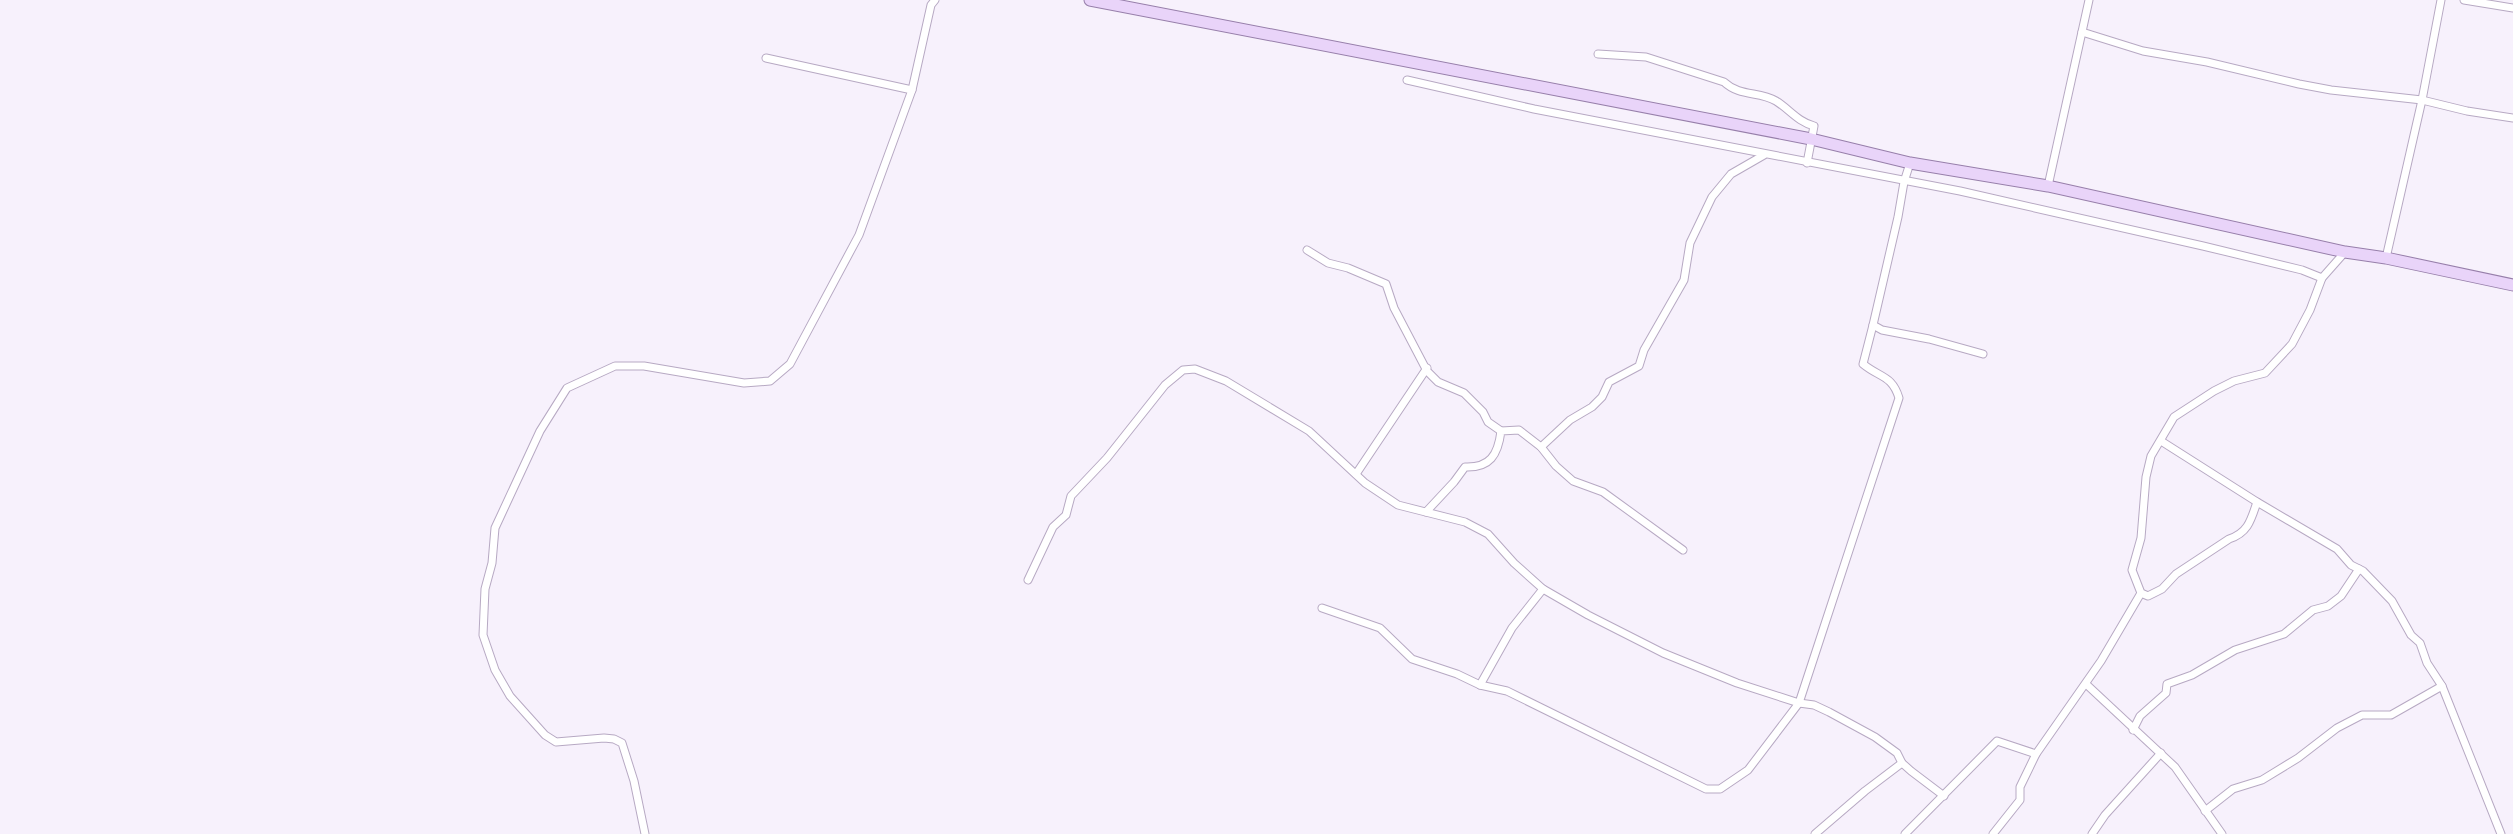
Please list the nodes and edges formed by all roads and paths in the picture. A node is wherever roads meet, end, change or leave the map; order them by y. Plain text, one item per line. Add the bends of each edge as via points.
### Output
1 (935, 0) edge
2 (1090, 0) edge
3 (2089, 0) edge
4 (2441, 0) edge
5 (2464, 0) edge
6 (2513, 8) edge
7 (2082, 32) junction
8 (1598, 54) dead end
9 (766, 58) dead end
10 (1408, 80) dead end
11 (912, 90) junction
12 (2422, 100) junction
13 (2513, 118) edge
14 (1811, 139) junction
15 (1764, 155) junction
16 (1806, 163) junction
17 (1910, 163) junction
18 (1904, 182) junction
19 (2048, 186) junction
20 (1307, 250) dead end
21 (2345, 252) junction
22 (2386, 258) junction
23 (2322, 278) junction
24 (2513, 285) edge
25 (1872, 325) junction
26 (1983, 354) dead end
27 (1427, 368) junction
28 (1501, 431) junction
29 (2162, 441) junction
30 (1541, 446) junction
31 (1356, 474) junction
32 (2257, 502) junction
33 (1426, 512) junction
34 (1683, 550) dead end
35 (2359, 569) junction
36 (1028, 580) dead end
37 (1543, 589) junction
38 (2141, 593) junction
39 (1322, 608) dead end
40 (2086, 684) junction
41 (1480, 685) junction
42 (2442, 686) junction
43 (1799, 703) junction
44 (2133, 730) junction
45 (2161, 753) junction
46 (2036, 754) junction
47 (1902, 763) junction
48 (1944, 796) junction
49 (2204, 811) junction
50 (645, 834) edge
51 (1815, 834) edge
52 (1905, 834) edge
53 (1994, 834) edge
54 (2092, 834) edge
55 (2222, 834) edge
56 (2501, 834) edge

1 - 11 street via 931,5
2 - 14 main road
3 - 7 street
4 - 12 street
5 - 6 street
7 - 12 street via 2143,51 2207,62 2312,87
7 - 19 street
8 - 14 street via 1646,57 1724,82 1733,90 1775,100 1804,124 1814,126
9 - 11 street
10 - 15 street via 1534,109
11 - 50 street via 859,235 802,344 780,375 770,381 744,383 644,366 615,366 567,388 540,431 495,528 492,563 485,589 483,635 495,670 510,696 545,735 556,742 604,738 622,743 634,781
12 - 13 street via 2467,111
12 - 22 street
14 - 16 street
14 - 17 main road
15 - 16 street
15 - 30 street via 1731,174 1712,197 1690,243 1684,280 1644,350 1639,366 1609,382 1602,397 1592,407 1570,420
16 - 18 street
17 - 18 street
17 - 19 main road
18 - 23 street via 2203,246 2302,270
18 - 25 street
19 - 21 main road
20 - 27 street via 1328,263 1348,268 1386,284 1394,308
21 - 22 main road
21 - 23 street
22 - 24 main road
23 - 29 street via 2310,310 2292,344 2264,373 2234,381 2174,417
25 - 26 street via 1882,330 1929,339
25 - 43 street via 1863,364 1890,380 1899,398
27 - 28 street via 1438,382 1464,393 1483,412 1488,422
27 - 31 street
28 - 30 street via 1519,430
28 - 33 street via 1500,442 1490,461 1480,468 1465,467
29 - 32 street
29 - 38 street via 2151,456 2146,477 2141,538 2132,570
30 - 34 street via 1556,466 1573,481 1603,492
31 - 33 street via 1398,505
31 - 36 street via 1322,442 1289,418 1226,381 1195,369 1183,370 1165,384 1108,458 1071,496 1066,515 1054,527
32 - 35 street via 2337,549 2351,565
32 - 38 street via 2250,525 2239,536 2229,539 2176,574 2154,595
33 - 37 street via 1465,522 1488,534
35 - 42 street via 2375,582 2399,610 2411,635 2420,643 2426,663
35 - 44 street via 2341,596 2328,606 2313,610 2284,634 2234,650 2192,675 2167,684 2166,693 2140,716
37 - 41 street via 1512,628
37 - 43 street via 1663,653 1737,683
38 - 40 street via 2120,633
39 - 41 street via 1380,628 1412,659 1457,674
40 - 44 street
40 - 46 street
41 - 43 street via 1507,691 1540,706 1706,790 1720,789 1748,770
42 - 49 street via 2391,715 2362,715 2262,780 2233,789
42 - 56 street
43 - 47 street via 1814,705 1875,737 1897,753
44 - 45 street
45 - 49 street via 2182,776
45 - 54 street via 2100,820
46 - 48 street via 1996,741
46 - 53 street via 2020,786 2020,800
47 - 48 street
47 - 51 street
48 - 52 street
49 - 55 street

